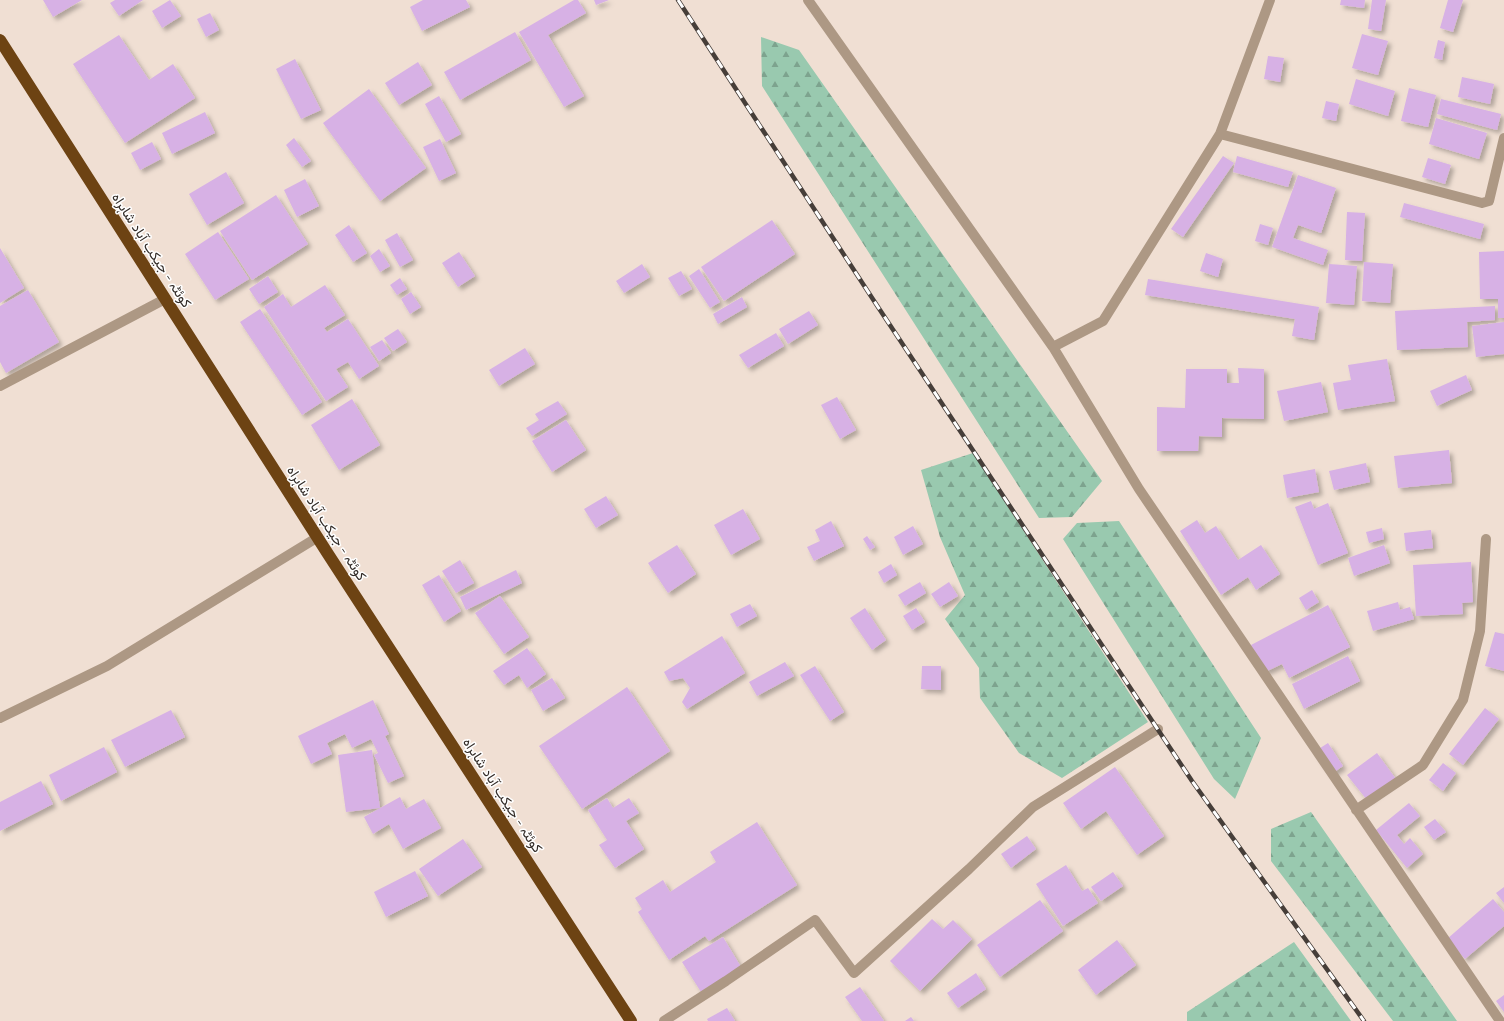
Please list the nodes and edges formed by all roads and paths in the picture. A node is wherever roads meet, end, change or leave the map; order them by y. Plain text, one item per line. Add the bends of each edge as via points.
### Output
1 (808, 0) edge
2 (1270, 0) edge
3 (0, 40) edge
4 (1220, 134) junction
5 (1504, 138) edge
6 (165, 298) junction
7 (1053, 348) junction
8 (0, 386) edge
9 (318, 537) junction
10 (1486, 539) dead end
11 (0, 718) edge
12 (1158, 729) dead end
13 (1356, 810) junction
14 (631, 1021) edge
15 (664, 1021) edge
16 (1500, 1021) edge

1 - 7 street
2 - 4 street
3 - 6 highway, کوئٹہ - جیکب آباد شاہراہ
4 - 5 street via 1482,203 1489,201
4 - 7 street via 1103,322
6 - 8 street
6 - 9 highway, کوئٹہ - جیکب آباد شاہراہ
7 - 13 street via 1139,489
9 - 11 street via 107,666
9 - 14 highway, کوئٹہ - جیکب آباد شاہراہ
10 - 13 street via 1480,631 1463,700 1423,765
12 - 15 street via 1033,807 854,974 815,920
13 - 16 street

